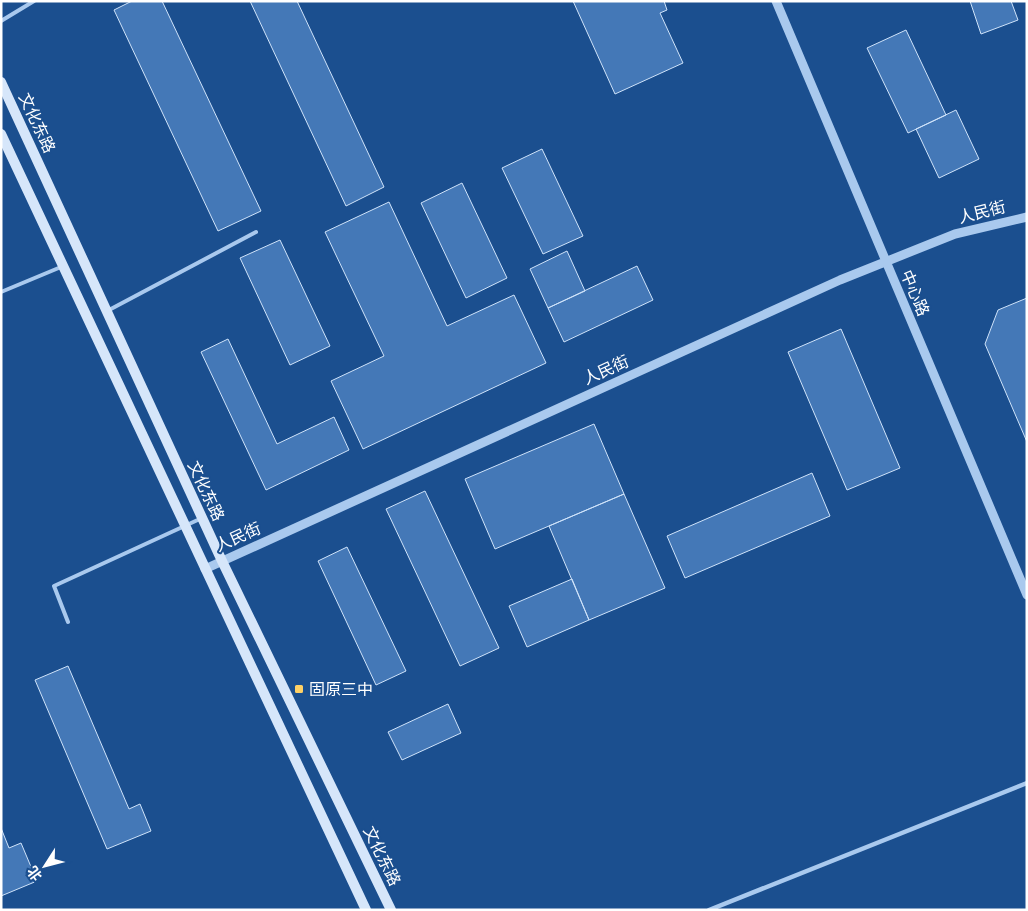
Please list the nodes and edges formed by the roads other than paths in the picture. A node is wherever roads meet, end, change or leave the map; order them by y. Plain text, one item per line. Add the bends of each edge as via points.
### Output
1 (34, 1) edge
2 (776, 1) edge
3 (1, 21) edge
4 (1, 82) edge
5 (1, 134) edge
6 (1027, 217) edge
7 (256, 232) dead end
8 (886, 262) junction
9 (63, 266) junction
10 (1, 292) edge
11 (107, 311) junction
12 (202, 518) junction
13 (185, 526) junction
14 (222, 561) junction
15 (205, 569) junction
16 (1027, 596) edge
17 (68, 622) dead end
18 (1027, 783) edge
19 (366, 910) edge
20 (391, 910) edge
21 (709, 910) edge

1 - 3 lane
2 - 8 street, 中心路
4 - 11 main road, 文化东路
5 - 9 main road, 文化东路
6 - 8 street, 人民街 via 955,234
7 - 11 lane
8 - 14 street, 人民街
8 - 16 street, 中心路
9 - 10 lane
9 - 13 main road, 文化东路
11 - 12 main road, 文化东路
12 - 13 lane
12 - 14 main road, 文化东路
13 - 15 main road, 文化东路
13 - 17 lane via 54,586
14 - 15 street, 人民街
14 - 20 main road, 文化东路
15 - 19 main road, 文化东路
18 - 21 street

